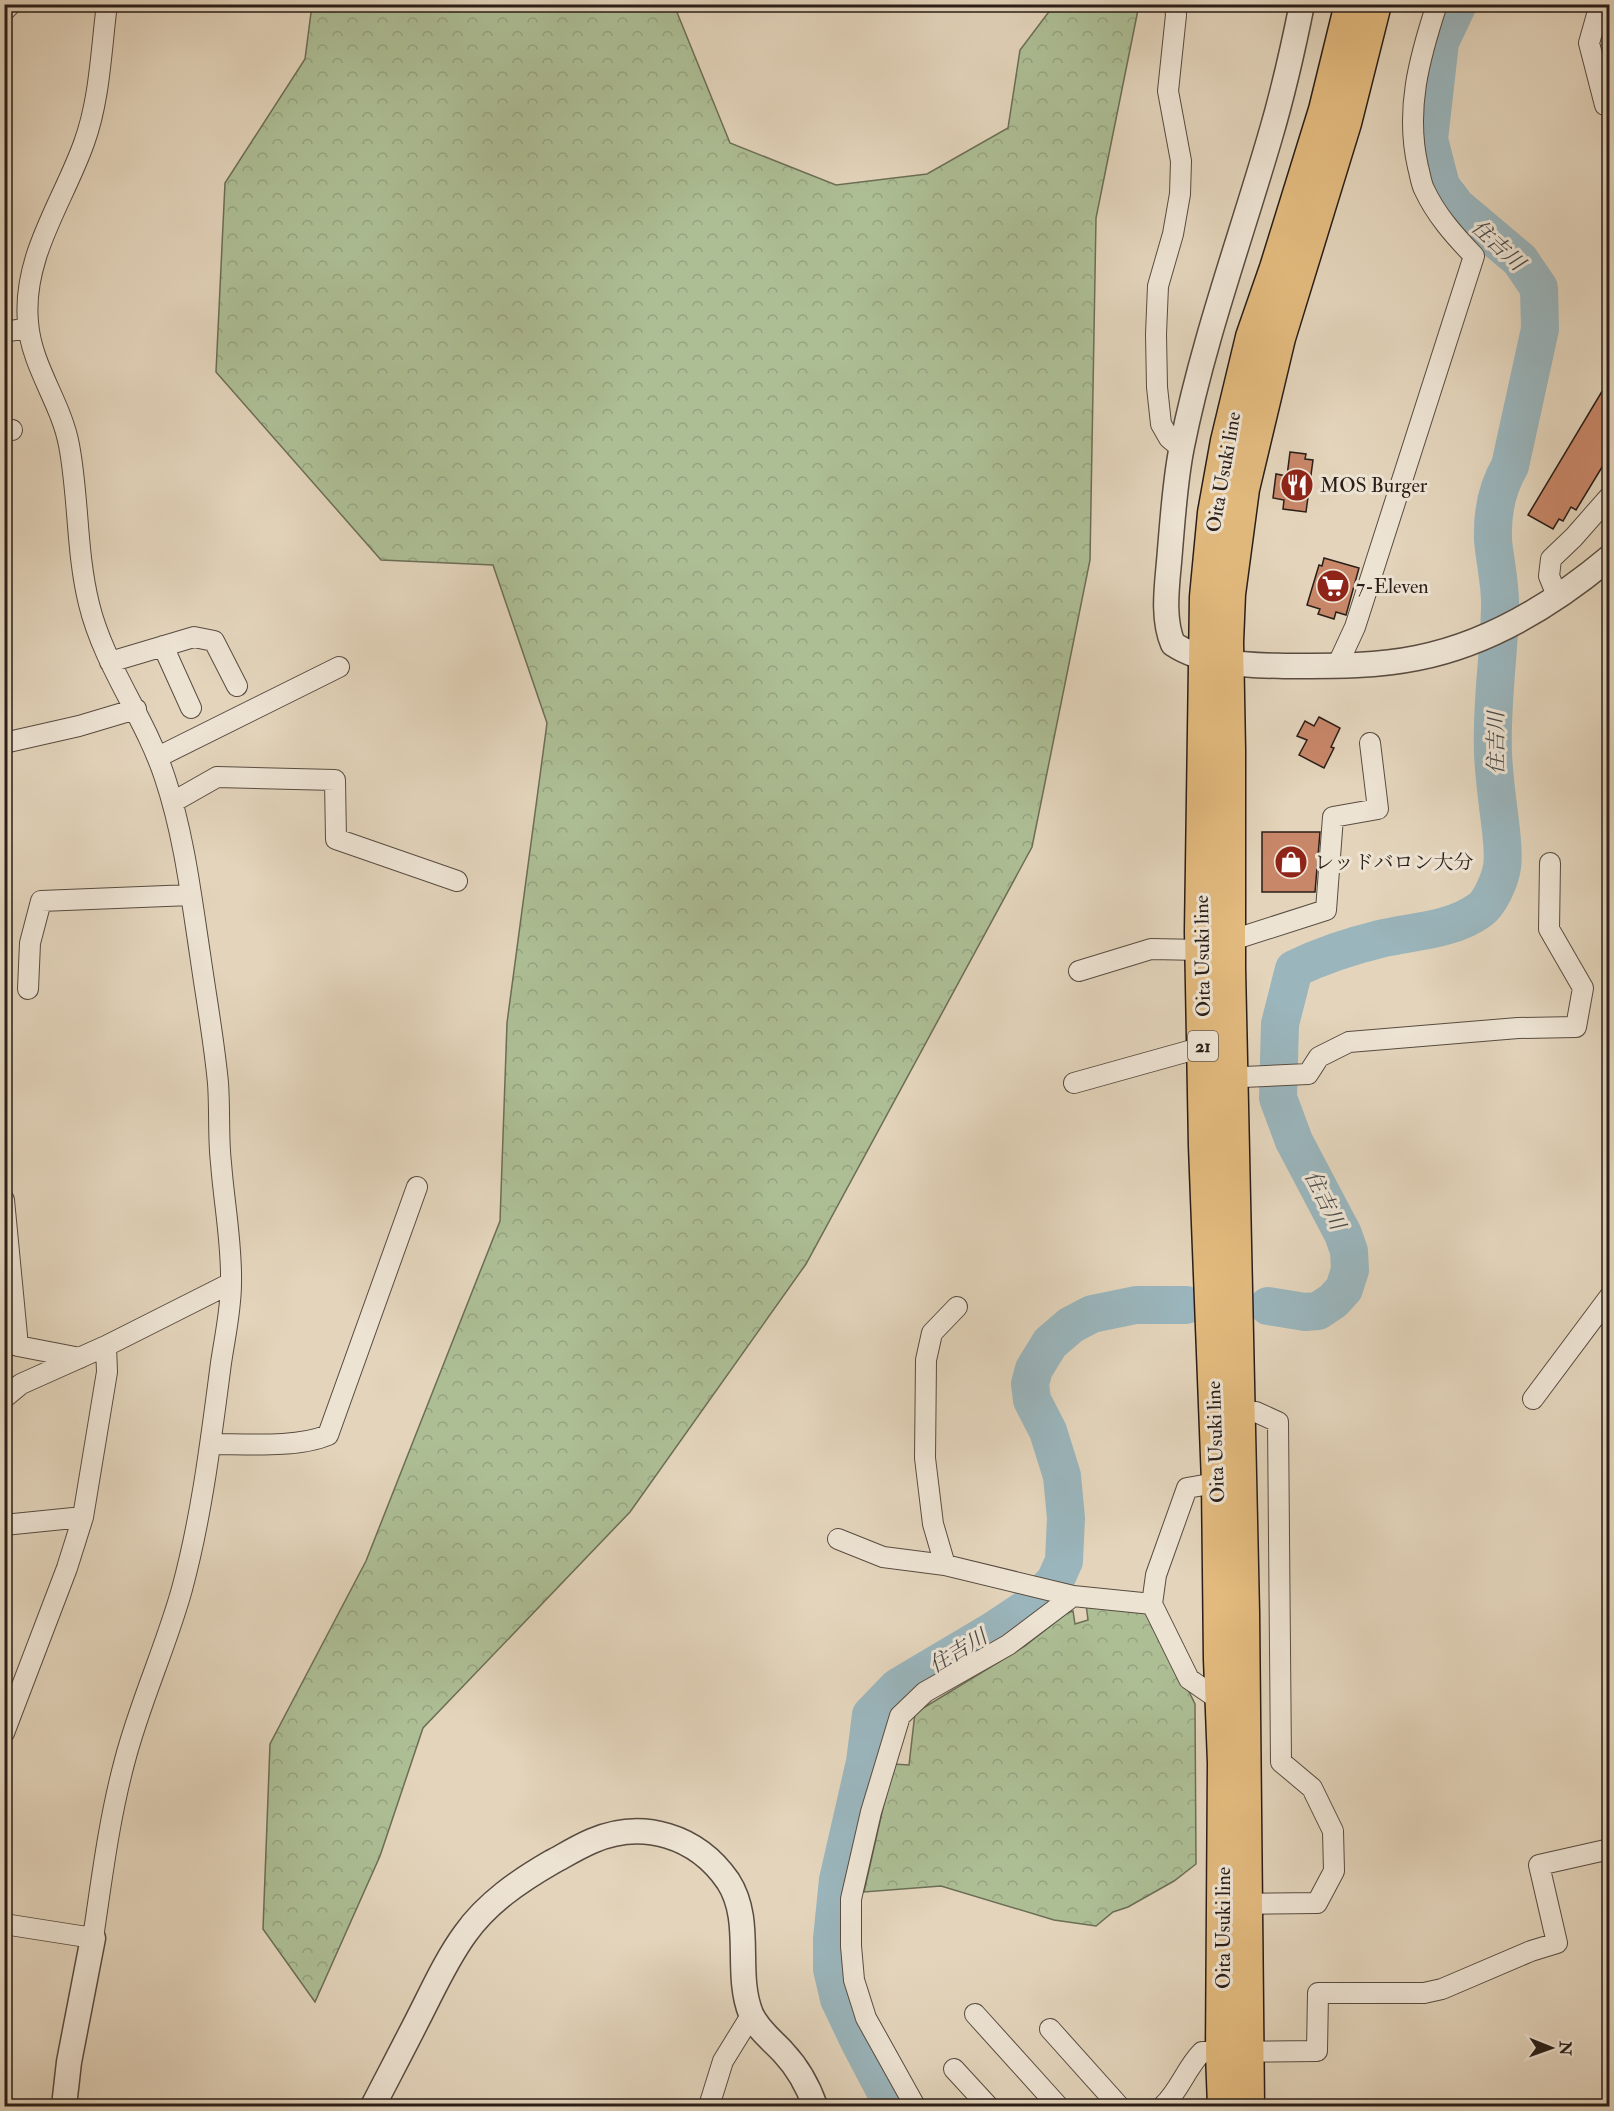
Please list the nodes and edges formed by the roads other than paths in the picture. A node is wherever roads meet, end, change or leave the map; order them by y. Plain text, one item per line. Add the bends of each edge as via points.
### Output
1 (11, 4) edge
2 (106, 4) edge
3 (1175, 4) edge
4 (1302, 4) edge
5 (1350, 4) edge
6 (1376, 4) edge
7 (1437, 4) edge
8 (1600, 4) edge
9 (4, 11) edge
10 (1610, 106) edge
11 (28, 328) junction
12 (4, 332) edge
13 (1181, 448) junction
14 (1610, 496) edge
15 (1610, 557) edge
16 (1558, 598) junction
17 (164, 645) junction
18 (1216, 660) junction
19 (110, 662) junction
20 (1336, 666) junction
21 (339, 667) dead end
22 (237, 686) dead end
23 (191, 708) dead end
24 (136, 709) junction
25 (4, 743) edge
26 (1370, 743) dead end
27 (158, 757) junction
28 (172, 802) junction
29 (1550, 863) dead end
30 (457, 881) dead end
31 (192, 895) junction
32 (1230, 940) junction
33 (1201, 950) junction
34 (1079, 971) dead end
35 (28, 989) dead end
36 (1203, 1047) junction
37 (1203, 1078) junction
38 (1233, 1078) junction
39 (1074, 1083) dead end
40 (417, 1187) dead end
41 (4, 1200) edge
42 (231, 1283) junction
43 (1610, 1296) edge
44 (957, 1306) dead end
45 (106, 1346) junction
46 (80, 1358) junction
47 (13, 1379) edge
48 (4, 1398) edge
49 (1533, 1399) dead end
50 (1227, 1413) junction
51 (212, 1444) junction
52 (1229, 1481) junction
53 (83, 1516) junction
54 (4, 1526) edge
55 (838, 1539) dead end
56 (945, 1565) junction
57 (1068, 1595) junction
58 (1152, 1604) junction
59 (1221, 1701) junction
60 (4, 1733) edge
61 (1610, 1849) edge
62 (1235, 1904) junction
63 (4, 1924) edge
64 (93, 1938) junction
65 (752, 2014) junction
66 (975, 2014) dead end
67 (1050, 2029) dead end
68 (1235, 2052) junction
69 (954, 2069) dead end
70 (64, 2106) edge
71 (373, 2106) edge
72 (709, 2106) edge
73 (815, 2106) edge
74 (915, 2106) edge
75 (988, 2106) edge
76 (1058, 2106) edge
77 (1119, 2106) edge
78 (1163, 2106) edge
79 (1223, 2106) edge
80 (1249, 2106) edge

1 - 9 street
2 - 11 street via 97,90 86,139 38,248 29,287
3 - 13 street via 1168,91 1181,161 1180,194 1158,286 1156,387 1161,424
4 - 13 street via 1288,69 1202,358
5 - 18 main road, Oita Usuki line / 21 via 1324,111 1251,337 1226,441 1213,513 1205,597
6 - 18 main road, Oita Usuki line / 21 via 1346,123 1280,338 1244,489
7 - 20 street via 1421,53 1413,99 1414,149 1423,188 1446,228 1474,256 1355,627
8 - 10 street via 1589,44 1605,105
11 - 12 street
11 - 19 street via 34,354 66,429 84,581 96,629
13 - 18 street via 1167,586 1168,627 1173,644
14 - 16 street via 1551,559 1549,576
15 - 16 street
16 - 20 street via 1482,637 1417,658
17 - 19 street
17 - 22 street via 194,637 214,641
17 - 23 street
18 - 20 street
18 - 32 main road, Oita Usuki line / 21
18 - 33 main road, Oita Usuki line / 21
19 - 24 street
21 - 27 street
24 - 25 street
24 - 27 street
26 - 32 street via 1378,809 1333,818 1326,910
27 - 28 street
28 - 30 street via 217,777 335,780 336,839
28 - 31 street
29 - 38 street via 1549,929 1583,988 1576,1027 1349,1042 1319,1057 1308,1074
31 - 35 street via 41,901 30,943
31 - 42 street via 218,1086 220,1164 227,1205
32 - 33 street
32 - 38 main road, Oita Usuki line / 21
33 - 34 street via 1151,949
33 - 36 main road, Oita Usuki line / 21
36 - 37 main road, Oita Usuki line / 21
36 - 39 street
37 - 38 street
37 - 50 main road, Oita Usuki line / 21 via 1204,1146
38 - 50 main road, Oita Usuki line / 21
40 - 51 street via 328,1434 316,1440
41 - 46 street via 18,1346
42 - 45 street
42 - 51 street
43 - 49 street
44 - 56 street via 932,1333 926,1360 925,1458 933,1524
45 - 46 street
45 - 53 street via 107,1372
46 - 47 street
47 - 48 street
50 - 52 main road, Oita Usuki line / 21
50 - 62 street via 1256,1412 1278,1422 1281,1762 1312,1788 1333,1831 1334,1871 1317,1903
51 - 64 street via 181,1593 133,1731 114,1802
52 - 58 street via 1187,1488 1156,1575
52 - 59 main road, Oita Usuki line / 21
52 - 62 main road, Oita Usuki line / 21
53 - 54 street
53 - 60 street
55 - 56 street via 883,1557
56 - 57 street
57 - 58 street
57 - 74 street via 1008,1645 925,1692 900,1716 880,1780 851,1899 850,1946 854,1980 866,2019
58 - 59 street via 1189,1680
59 - 62 main road, Oita Usuki line / 21
61 - 68 street via 1539,1865 1557,1943 1424,1993 1318,1993 1317,2051
62 - 68 main road, Oita Usuki line / 21
63 - 64 street
64 - 70 street
65 - 71 street via 746,1996 740,1910 734,1891 720,1871 698,1849 672,1836 640,1831 611,1835 594,1840 526,1877 482,1913 454,1950
65 - 72 street via 723,2061
65 - 73 street via 802,2075
66 - 76 street
67 - 77 street
68 - 78 street via 1202,2052 1191,2062 1175,2095
68 - 79 main road, Oita Usuki line / 21
68 - 80 main road, Oita Usuki line / 21
69 - 75 street

